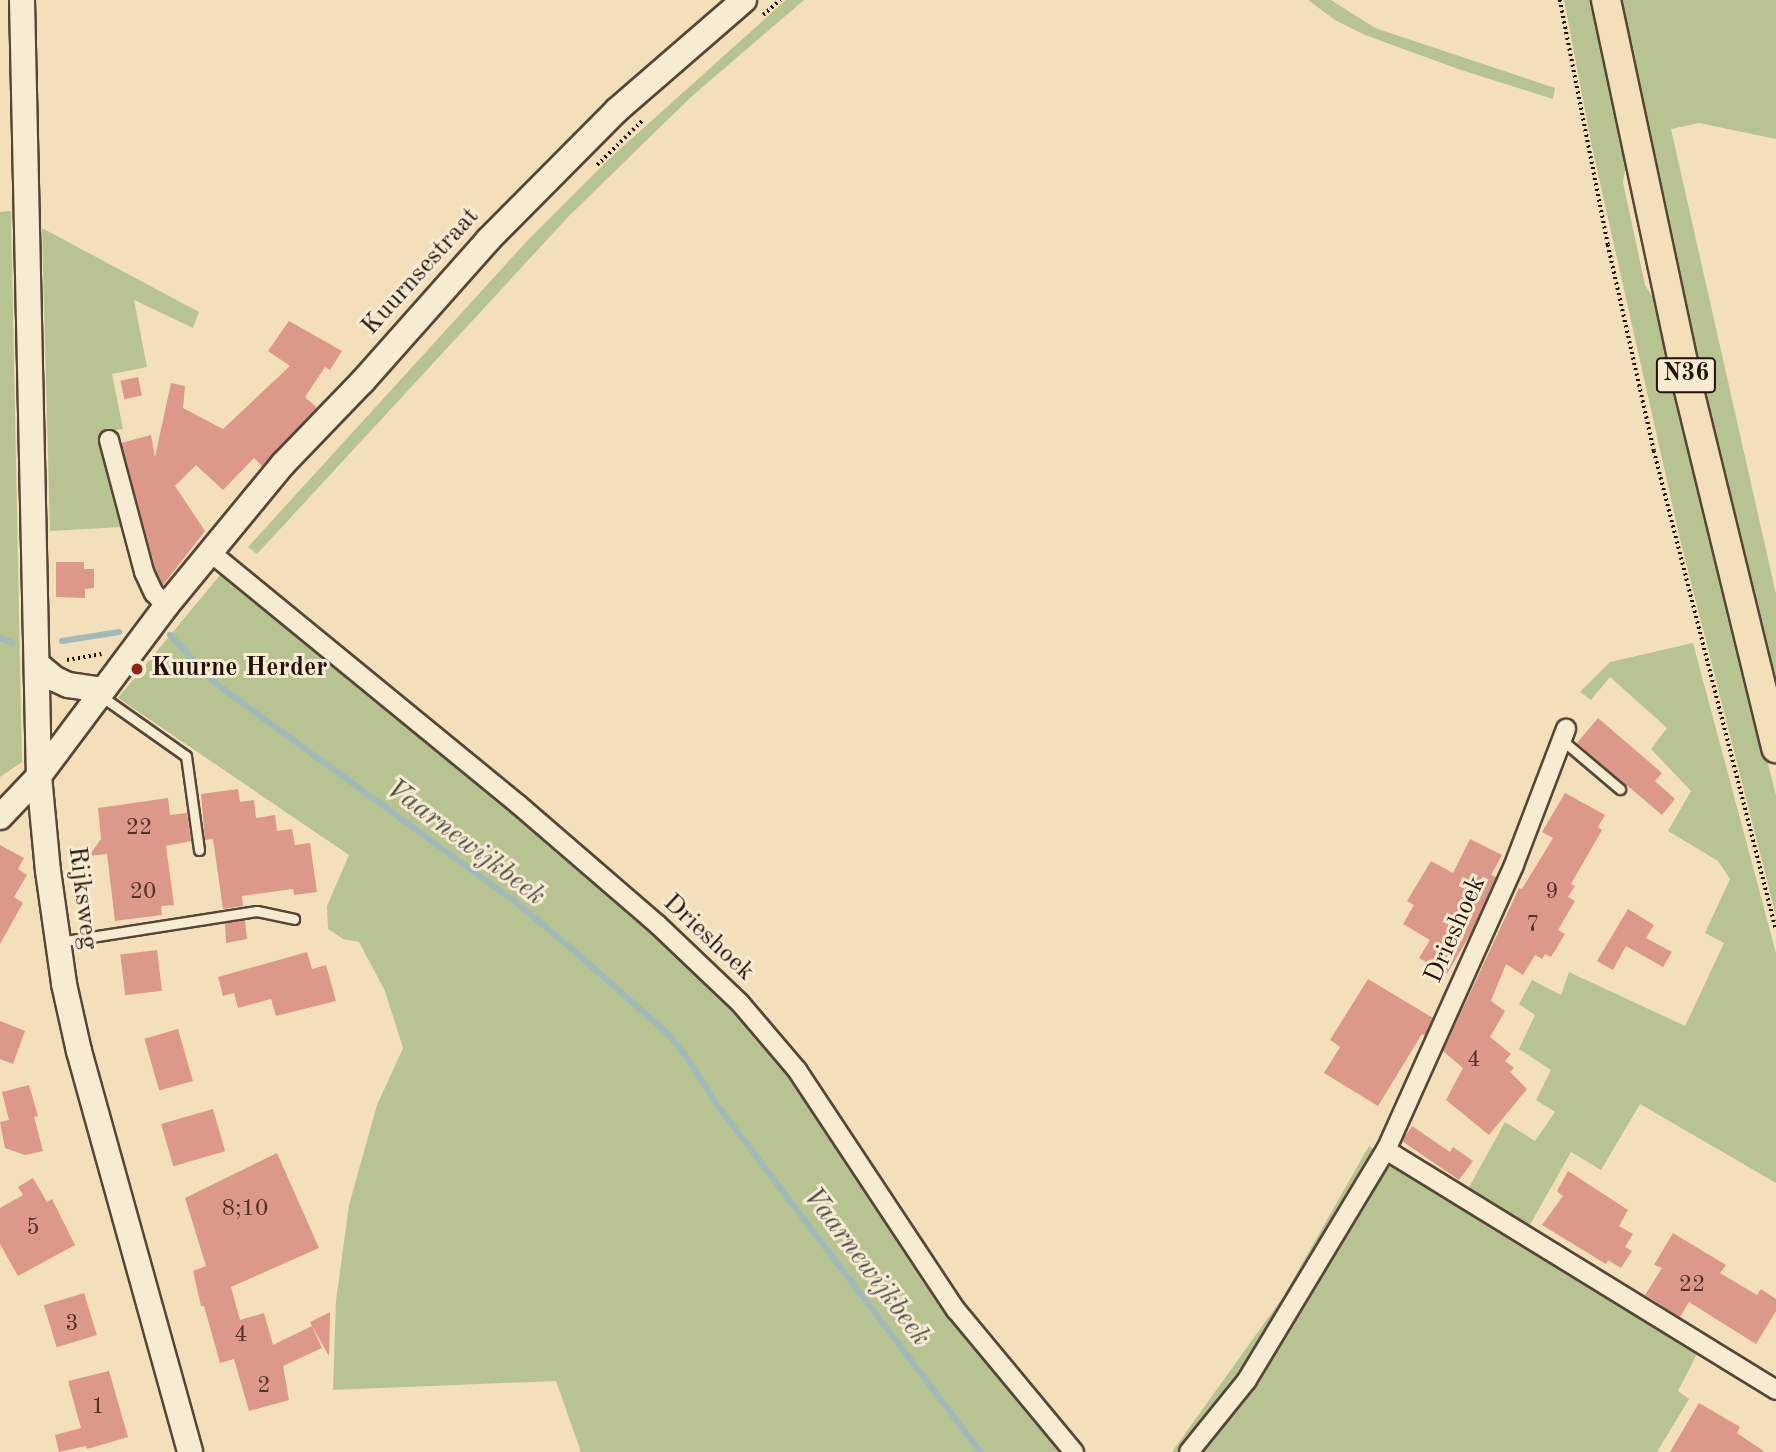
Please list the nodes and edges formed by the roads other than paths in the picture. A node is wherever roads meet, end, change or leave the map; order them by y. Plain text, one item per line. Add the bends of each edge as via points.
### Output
1 (22, 0) edge
2 (1606, 0) edge
3 (752, 9) edge
4 (109, 440) dead end
5 (210, 552) junction
6 (166, 606) junction
7 (37, 664) junction
8 (101, 692) junction
9 (1564, 735) joint
10 (1776, 748) edge
11 (39, 776) junction
12 (1620, 789) dead end
13 (0, 817) edge
14 (199, 850) dead end
15 (294, 919) dead end
16 (58, 943) junction
17 (1386, 1150) junction
18 (1776, 1390) edge
19 (190, 1452) edge
20 (1074, 1452) edge
21 (1189, 1452) edge

1 - 7 main road, Rijksweg
2 - 10 main road, N36 via 1687,382
3 - 5 main road, Kuurnsestraat via 617,110 488,240 284,463
4 - 6 street via 145,572
5 - 6 main road, Kuurnsestraat
5 - 20 street, Drieshoek via 519,804 740,1003 797,1070 956,1310
6 - 8 main road, Kuurnsestraat
7 - 8 main road via 68,685
7 - 11 main road, Rijksweg
8 - 11 main road, Kuurnsestraat
8 - 14 lane via 186,756
9 - 12 lane
9 - 17 street, Drieshoek via 1514,865
11 - 13 main road, Kuurnsestraat
11 - 16 main road, Rijksweg
15 - 16 lane via 257,911
16 - 19 main road, Rijksweg via 99,1129
17 - 18 street
17 - 21 street, Drieshoek via 1247,1380

